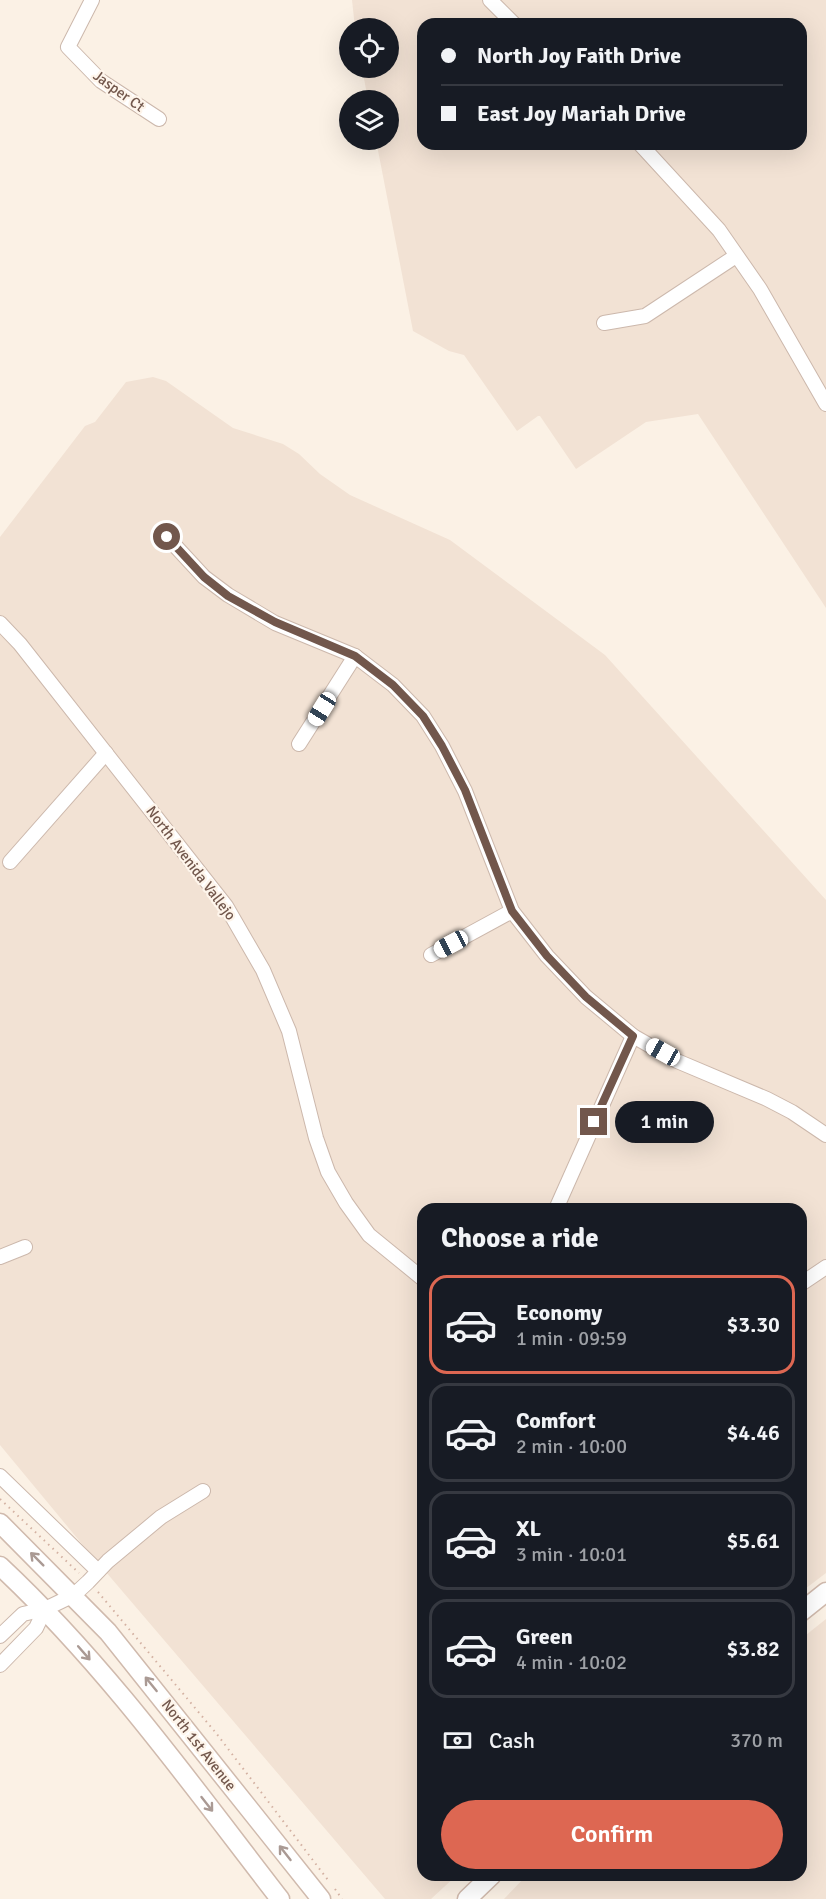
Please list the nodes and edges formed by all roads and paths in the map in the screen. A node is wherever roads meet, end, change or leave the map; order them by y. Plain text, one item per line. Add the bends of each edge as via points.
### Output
1 (92, 0) edge
2 (490, 0) edge
3 (508, 18) edge
4 (159, 119) dead end
5 (646, 150) edge
6 (736, 256) junction
7 (604, 323) dead end
8 (826, 404) edge
9 (167, 537) dead end
10 (0, 623) edge
11 (355, 656) junction
12 (299, 744) dead end
13 (106, 753) junction
14 (10, 862) dead end
15 (512, 911) junction
16 (431, 955) dead end
17 (633, 1036) junction
18 (826, 1135) edge
19 (559, 1203) edge
20 (25, 1246) dead end
21 (0, 1257) edge
22 (826, 1267) edge
23 (417, 1274) edge
24 (807, 1280) edge
25 (0, 1476) edge
26 (203, 1491) dead end
27 (0, 1499) edge
28 (0, 1523) edge
29 (0, 1566) edge
30 (74, 1570) dead end
31 (98, 1571) junction
32 (826, 1592) edge
33 (74, 1595) junction
34 (106, 1599) dead end
35 (807, 1607) edge
36 (45, 1610) junction
37 (0, 1636) edge
38 (0, 1665) edge
39 (486, 1881) edge
40 (280, 1899) edge
41 (321, 1899) edge
42 (342, 1899) edge
43 (467, 1899) edge

1 - 4 street, Jasper Ct via 68,47 101,81
2 - 3 street
5 - 6 street via 719,230
6 - 7 street via 645,316
6 - 8 street
9 - 11 street via 204,577 228,596 275,622
10 - 13 street, North Avenida Vallejo
11 - 12 street
11 - 15 street via 393,685 423,716 442,746 465,790
13 - 14 street
13 - 23 street, North Avenida Vallejo via 226,906 263,970 289,1031 328,1172 369,1235
15 - 16 street
15 - 17 street via 586,997
17 - 18 street via 677,1061 767,1099
17 - 19 street
20 - 21 street
22 - 24 street
25 - 31 street
26 - 31 street via 161,1517
27 - 30 path
33 -> 28 main road, North 1st Avenue
29 - 36 main road, North 1st Avenue
31 - 33 street
32 - 35 main road
33 - 36 street
41 -> 33 main road, North 1st Avenue via 177,1716
34 - 42 path via 216,1732
36 - 37 street via 23,1614
36 - 38 street via 36,1628
36 -> 40 main road, North 1st Avenue via 131,1707
39 - 43 main road

